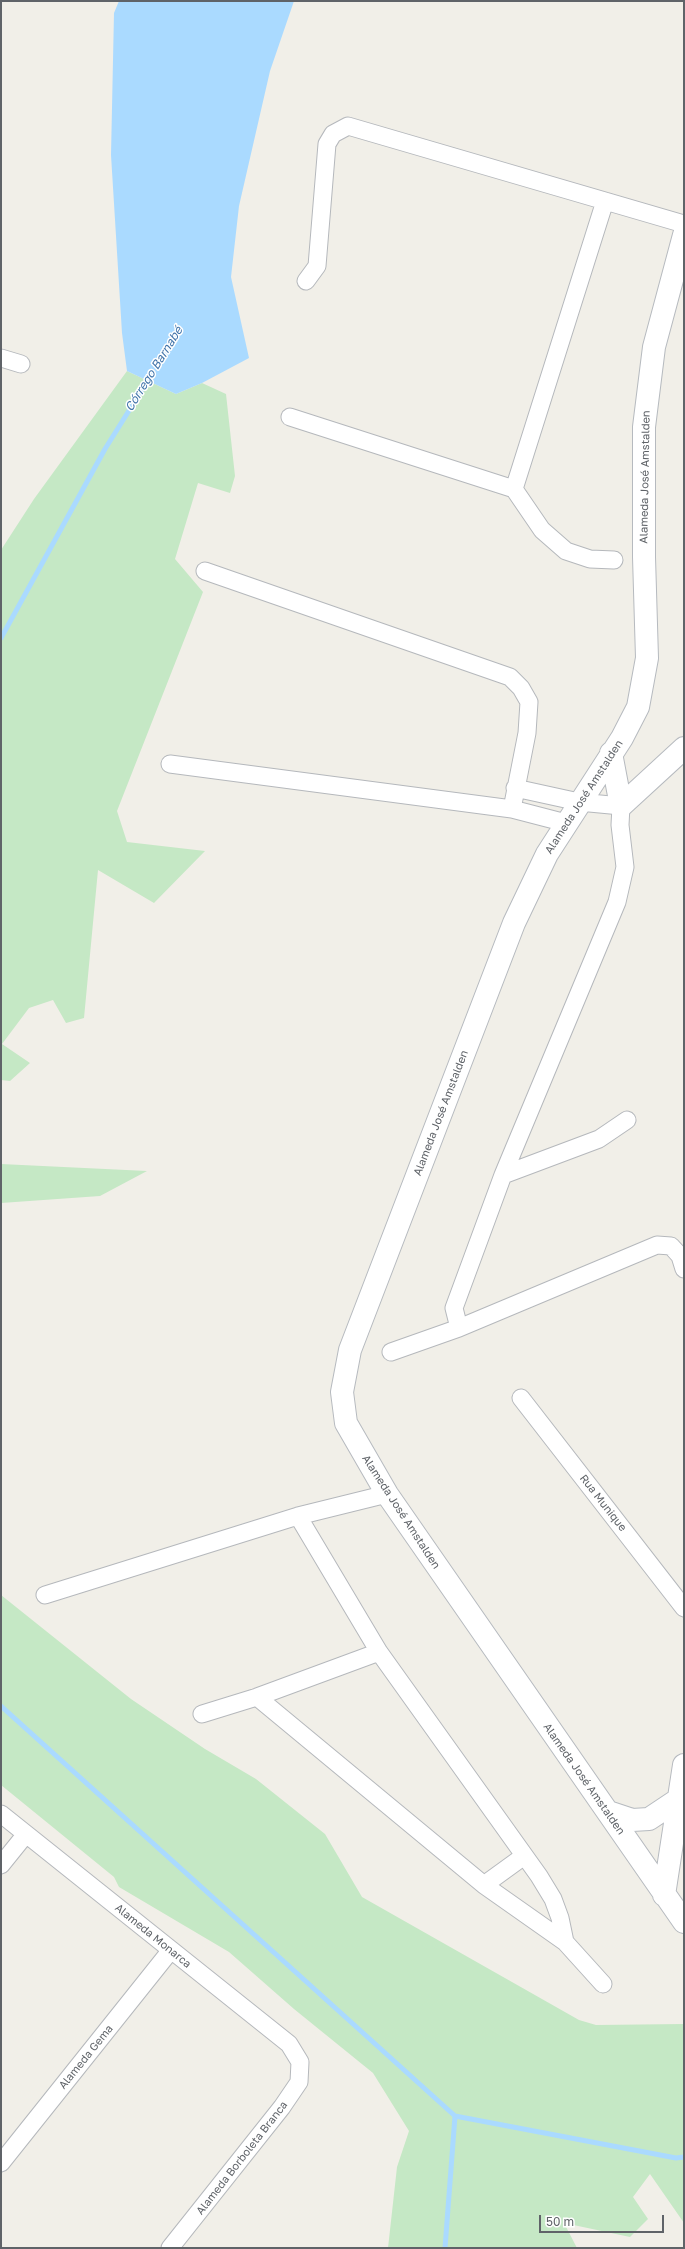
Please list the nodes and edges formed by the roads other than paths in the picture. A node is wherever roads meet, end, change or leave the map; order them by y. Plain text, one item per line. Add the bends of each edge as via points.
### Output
1 (605, 201) junction
2 (684, 224) edge
3 (684, 235) edge
4 (306, 280) dead end
5 (1, 358) edge
6 (21, 364) dead end
7 (290, 417) dead end
8 (514, 489) junction
9 (614, 560) dead end
10 (205, 571) dead end
11 (684, 748) edge
12 (611, 753) junction
13 (170, 764) dead end
14 (515, 788) junction
15 (579, 802) junction
16 (622, 806) junction
17 (512, 809) junction
18 (566, 823) junction
19 (627, 1120) dead end
20 (503, 1175) junction
21 (684, 1268) edge
22 (459, 1328) junction
23 (391, 1352) dead end
24 (521, 1398) dead end
25 (387, 1494) junction
26 (298, 1516) junction
27 (45, 1595) dead end
28 (684, 1608) edge
29 (379, 1652) junction
30 (257, 1697) junction
31 (202, 1714) dead end
32 (684, 1765) edge
33 (679, 1799) junction
34 (608, 1812) junction
35 (1, 1814) edge
36 (26, 1834) junction
37 (524, 1856) junction
38 (1, 1865) edge
39 (484, 1885) junction
40 (664, 1895) junction
41 (684, 1922) edge
42 (565, 1942) junction
43 (171, 1950) junction
44 (604, 1984) dead end
45 (300, 2062) joint
46 (1, 2163) edge
47 (170, 2248) edge

1 - 2 street
1 - 4 street via 348,126 333,134 327,144 317,266
1 - 8 street
3 - 12 street, Alameda José Amstalden via 654,347 644,427 647,658 638,707
5 - 6 street
7 - 8 street
8 - 9 street via 542,530 566,551 590,559
10 - 14 street via 510,678 521,688 529,702 527,733
11 - 16 street
12 - 15 street, Alameda José Amstalden
12 - 16 street
13 - 17 street
14 - 15 street
14 - 17 street
15 - 16 street
15 - 18 street, Alameda José Amstalden
16 - 20 street via 620,825 625,867 617,902
17 - 18 street
18 - 25 street, Alameda José Amstalden via 547,854 514,923 350,1350 342,1392 346,1423
19 - 20 street via 598,1139
20 - 22 street via 454,1308
21 - 22 street via 680,1256 671,1246 657,1245
22 - 23 street
24 - 28 street, Rua Munique
25 - 26 street
25 - 34 street, Alameda José Amstalden
26 - 27 street
26 - 29 street
29 - 30 street
29 - 37 street
30 - 31 street
30 - 39 street
32 - 33 street
33 - 34 street via 649,1819 632,1820
33 - 40 street
34 - 40 street, Alameda José Amstalden
35 - 36 street, Alameda Monarca
36 - 38 street
36 - 43 street, Alameda Monarca
37 - 39 street
37 - 42 street via 553,1899
39 - 42 street
40 - 41 street, Alameda José Amstalden
42 - 44 street
43 - 45 street, Alameda Monarca via 289,2044
43 - 46 street, Alameda Gema
45 - 47 street, Alameda Borboleta Branca via 299,2082 282,2107

